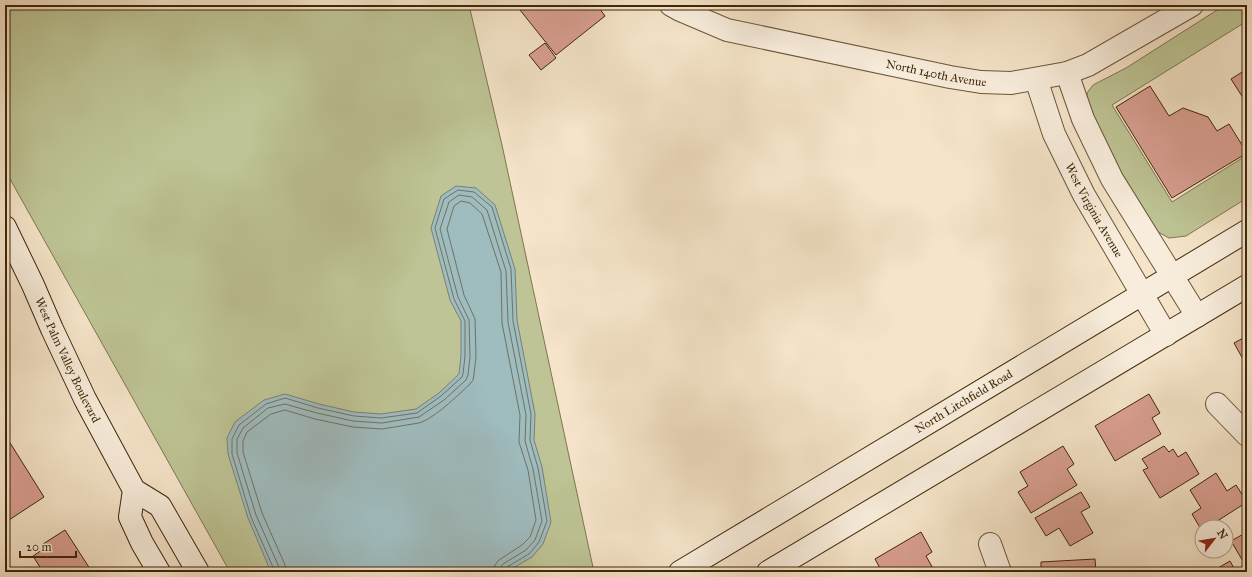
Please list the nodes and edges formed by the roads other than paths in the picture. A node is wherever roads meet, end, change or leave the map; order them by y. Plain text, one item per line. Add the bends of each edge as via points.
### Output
1 (672, 5) edge
2 (1192, 5) edge
3 (1068, 73) junction
4 (1036, 79) junction
5 (5, 227) edge
6 (1247, 231) edge
7 (1173, 276) junction
8 (1247, 286) edge
9 (1143, 294) junction
10 (1197, 316) junction
11 (1166, 334) junction
12 (1217, 404) dead end
13 (1247, 435) edge
14 (134, 490) junction
15 (990, 544) dead end
16 (159, 572) edge
17 (198, 572) edge
18 (680, 572) edge
19 (768, 572) edge
20 (1000, 572) edge

1 - 4 street, North 140th Avenue via 727,30 950,77 1010,83
2 - 3 street, North 140th Avenue via 1088,65
3 - 4 street, North 140th Avenue
3 - 7 street via 1083,119 1112,179
4 - 9 street, West Virginia Avenue via 1054,134 1081,188
5 - 14 street, West Palm Valley Boulevard via 85,399
6 - 7 street, North Litchfield Road
7 - 9 street, North Litchfield Road
7 - 10 street
8 - 10 street
9 - 11 street, West Virginia Avenue
9 - 18 street, North Litchfield Road
10 - 11 street
11 - 19 street
12 - 13 street
14 - 16 street via 130,517
14 - 17 street via 160,506
15 - 20 street

